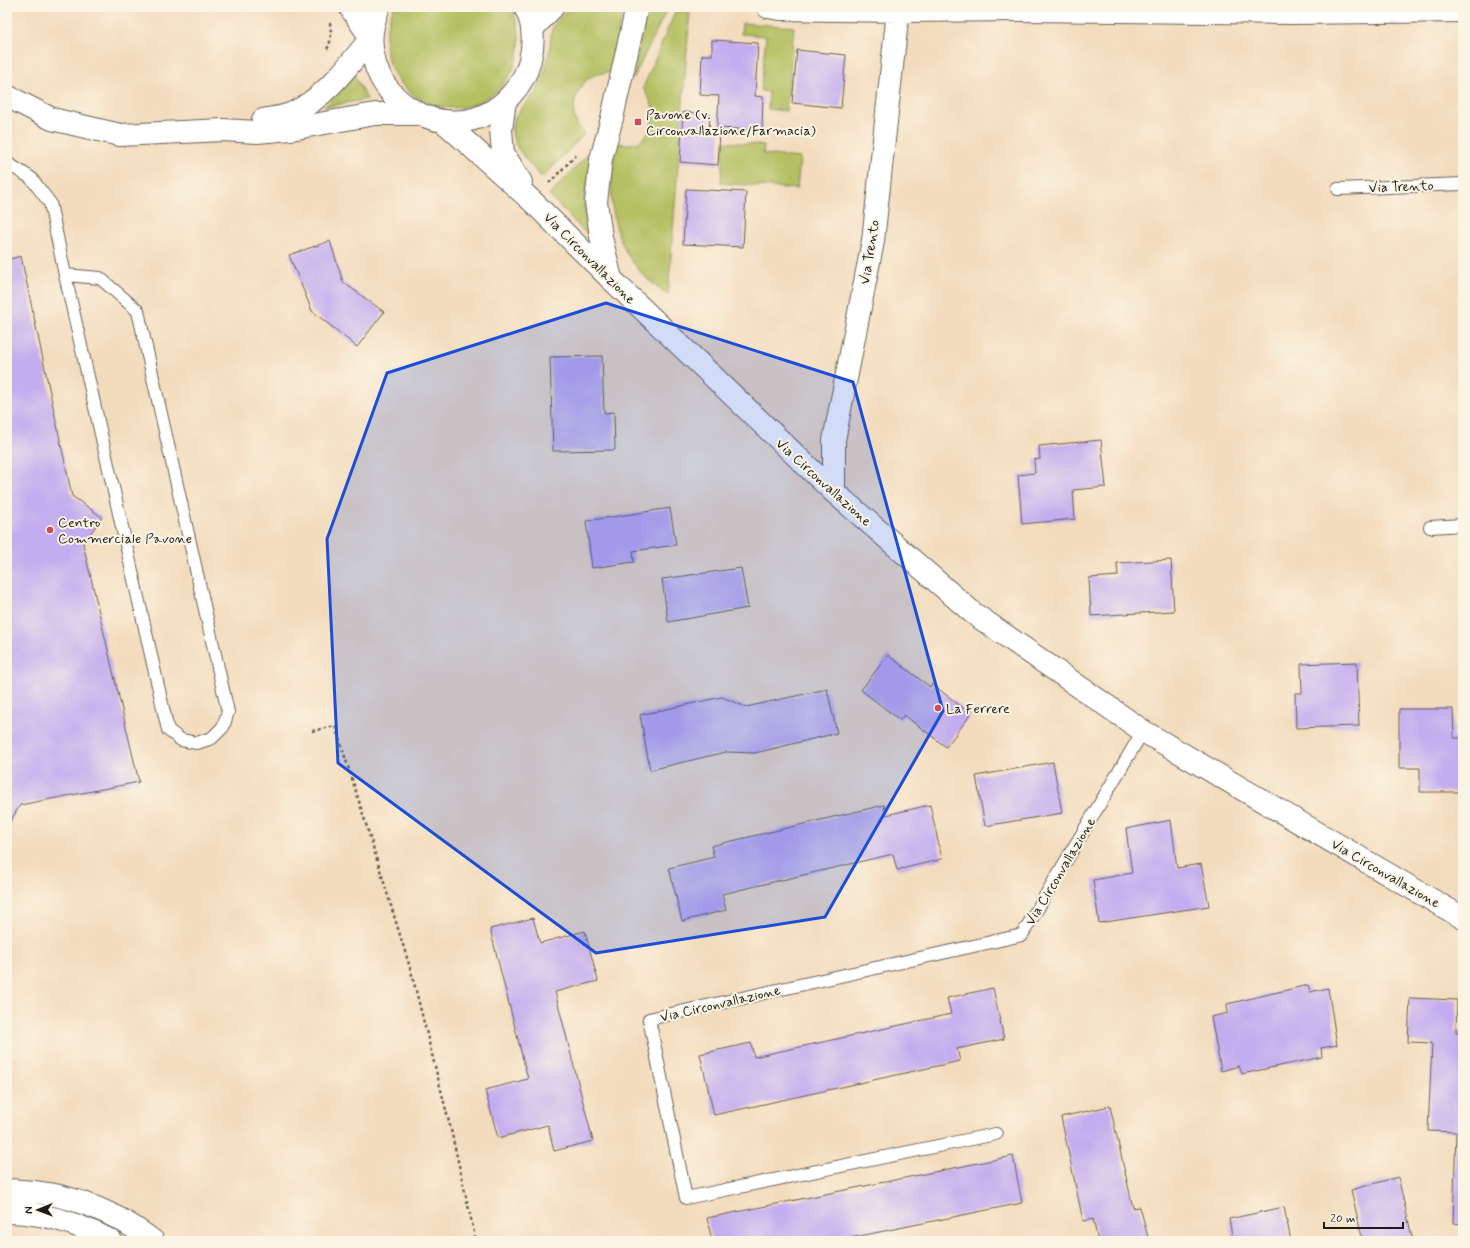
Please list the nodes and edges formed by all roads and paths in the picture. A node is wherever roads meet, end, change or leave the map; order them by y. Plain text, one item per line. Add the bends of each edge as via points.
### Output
1 (350, 7) edge
2 (378, 7) edge
3 (526, 7) edge
4 (553, 7) edge
5 (637, 7) edge
6 (768, 7) edge
7 (1294, 10) edge
8 (898, 11) junction
9 (1463, 12) edge
10 (330, 20) dead end
11 (532, 29) junction
12 (371, 38) junction
13 (327, 50) dead end
14 (7, 96) edge
15 (505, 101) junction
16 (419, 114) junction
17 (443, 121) junction
18 (223, 130) junction
19 (580, 151) dead end
20 (7, 163) edge
21 (1463, 184) edge
22 (1338, 189) dead end
23 (532, 201) junction
24 (65, 275) junction
25 (611, 279) junction
26 (834, 492) junction
27 (1463, 525) edge
28 (1430, 527) dead end
29 (312, 731) dead end
30 (1144, 731) junction
31 (1463, 918) edge
32 (996, 1134) dead end
33 (7, 1190) edge
34 (7, 1212) edge
35 (111, 1241) edge
36 (154, 1241) edge
37 (476, 1241) edge

1 - 12 main road, Via Circonvallazione
2 - 12 main road, Via Circonvallazione
3 - 11 main road, Via Circonvallazione
4 - 11 main road
5 - 25 main road via 601,158 596,202
6 - 8 main road
7 - 8 main road
7 - 9 main road
8 - 26 main road, Via Trento via 873,241 834,440
10 - 13 path via 330,45
11 - 15 main road, Via Circonvallazione via 532,49 528,68 518,86
12 - 16 main road, Via Circonvallazione via 373,58 379,76 403,105
12 - 18 main road via 318,98 292,113
14 - 18 main road via 52,118 120,135
15 - 17 main road, Via Circonvallazione via 476,118
15 - 23 main road, Via Circonvallazione via 501,130 504,153
16 - 17 main road, Via Circonvallazione
16 - 18 main road via 375,114 291,129 257,132
17 - 23 main road, Via Circonvallazione
19 - 23 path
20 - 24 lane via 31,178 50,203
21 - 22 lane, Via Trento
23 - 25 main road, Via Circonvallazione
24 - 24 lane via 168,730 181,740 197,743 212,738 224,727 228,712 138,311 100,278
25 - 26 main road, Via Circonvallazione
26 - 30 main road, Via Circonvallazione via 974,613
27 - 28 lane
29 - 37 path via 335,726 354,784 411,971
30 - 31 main road, Via Circonvallazione
30 - 32 lane, Via Circonvallazione via 1022,935 649,1019 686,1198
33 - 36 main road via 34,1191 85,1204 111,1214
34 - 35 main road via 22,1212 57,1219 90,1230

